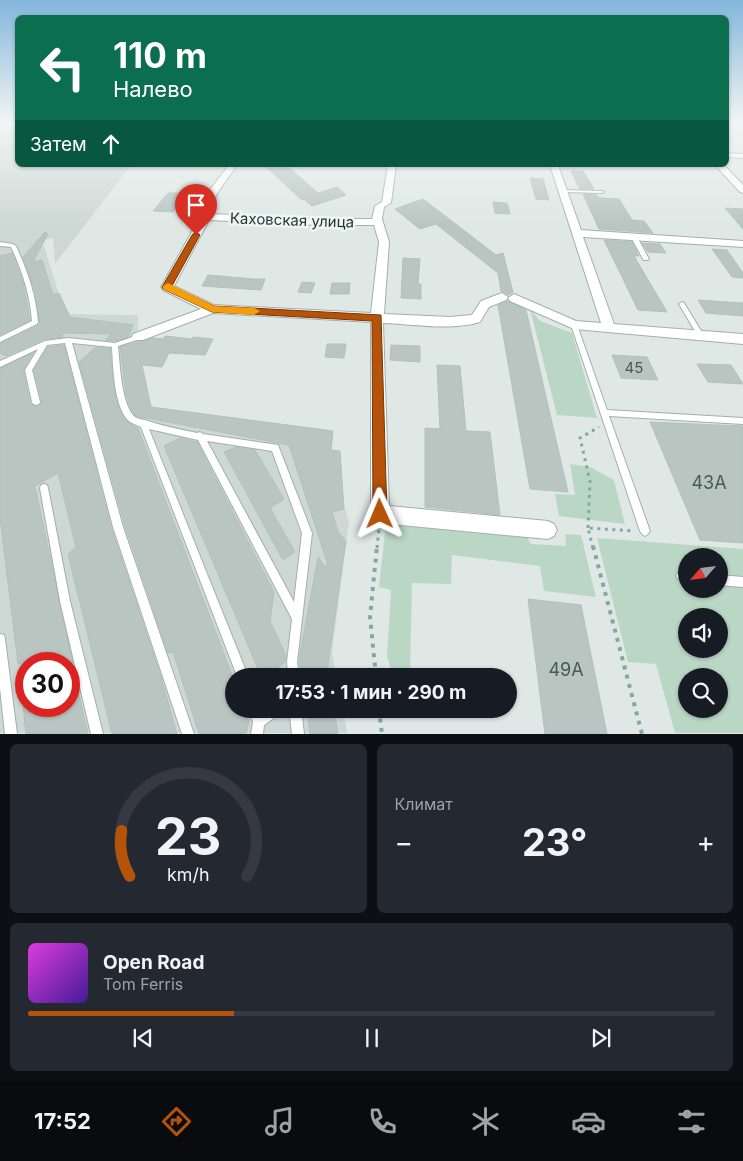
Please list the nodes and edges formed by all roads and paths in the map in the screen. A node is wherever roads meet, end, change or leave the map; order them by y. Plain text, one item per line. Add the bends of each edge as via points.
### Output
1 (232, 167) edge
2 (392, 167) edge
3 (555, 167) edge
4 (721, 167) edge
5 (743, 190) edge
6 (562, 191) junction
7 (602, 192) dead end
8 (206, 217) junction
9 (379, 222) junction
10 (576, 233) junction
11 (634, 236) junction
12 (0, 244) edge
13 (743, 244) edge
14 (646, 259) dead end
15 (682, 304) dead end
16 (212, 309) junction
17 (377, 318) junction
18 (574, 326) junction
19 (609, 328) junction
20 (138, 336) joint
21 (701, 336) junction
22 (743, 339) edge
23 (0, 340) edge
24 (68, 340) junction
25 (45, 343) junction
26 (115, 345) junction
27 (0, 364) edge
28 (36, 402) dead end
29 (605, 413) junction
30 (608, 421) junction
31 (743, 421) edge
32 (143, 423) junction
33 (200, 435) junction
34 (44, 488) dead end
35 (380, 514) junction
36 (588, 528) junction
37 (548, 530) dead end
38 (645, 531) joint
39 (728, 581) edge
40 (743, 582) edge
41 (297, 618) junction
42 (0, 639) edge
43 (239, 668) edge
44 (292, 668) edge
45 (375, 668) edge
46 (268, 718) edge
47 (296, 718) edge
48 (380, 718) edge
49 (258, 728) edge
50 (11, 734) edge
51 (97, 734) edge
52 (188, 734) edge
53 (298, 734) edge
54 (382, 734) edge
55 (642, 734) edge

1 - 8 street via 211,195
2 - 9 street via 386,202 380,206 377,219
3 - 6 street
4 - 5 street
6 - 7 lane
6 - 10 street
8 - 9 street, Каховская улица
8 - 16 street via 167,287
9 - 17 street via 384,242
10 - 11 street
10 - 19 street
11 - 13 street
11 - 14 lane
12 - 23 lane via 14,246 35,310 35,322
15 - 21 lane
16 - 17 street
16 - 20 street
17 - 18 street via 450,321 476,318 485,304 508,298
17 - 35 street
18 - 19 street
18 - 29 lane
19 - 21 street
20 - 26 lane
21 - 22 street
24 - 25 lane
24 - 26 lane
24 - 52 lane via 118,527
25 - 27 lane
25 - 28 lane via 28,370
26 - 32 lane via 123,405 132,419
29 - 30 lane
29 - 31 lane
30 - 36 path via 580,438 590,482
30 - 38 lane
32 - 33 lane
32 - 43 lane
33 - 41 lane
33 - 41 lane via 274,448 307,533
34 - 51 lane via 65,601
35 - 37 street
35 - 45 path via 370,617
36 - 38 path
36 - 55 path
39 - 40 lane
41 - 44 lane
42 - 50 lane
46 - 49 lane
47 - 53 lane
48 - 54 path

